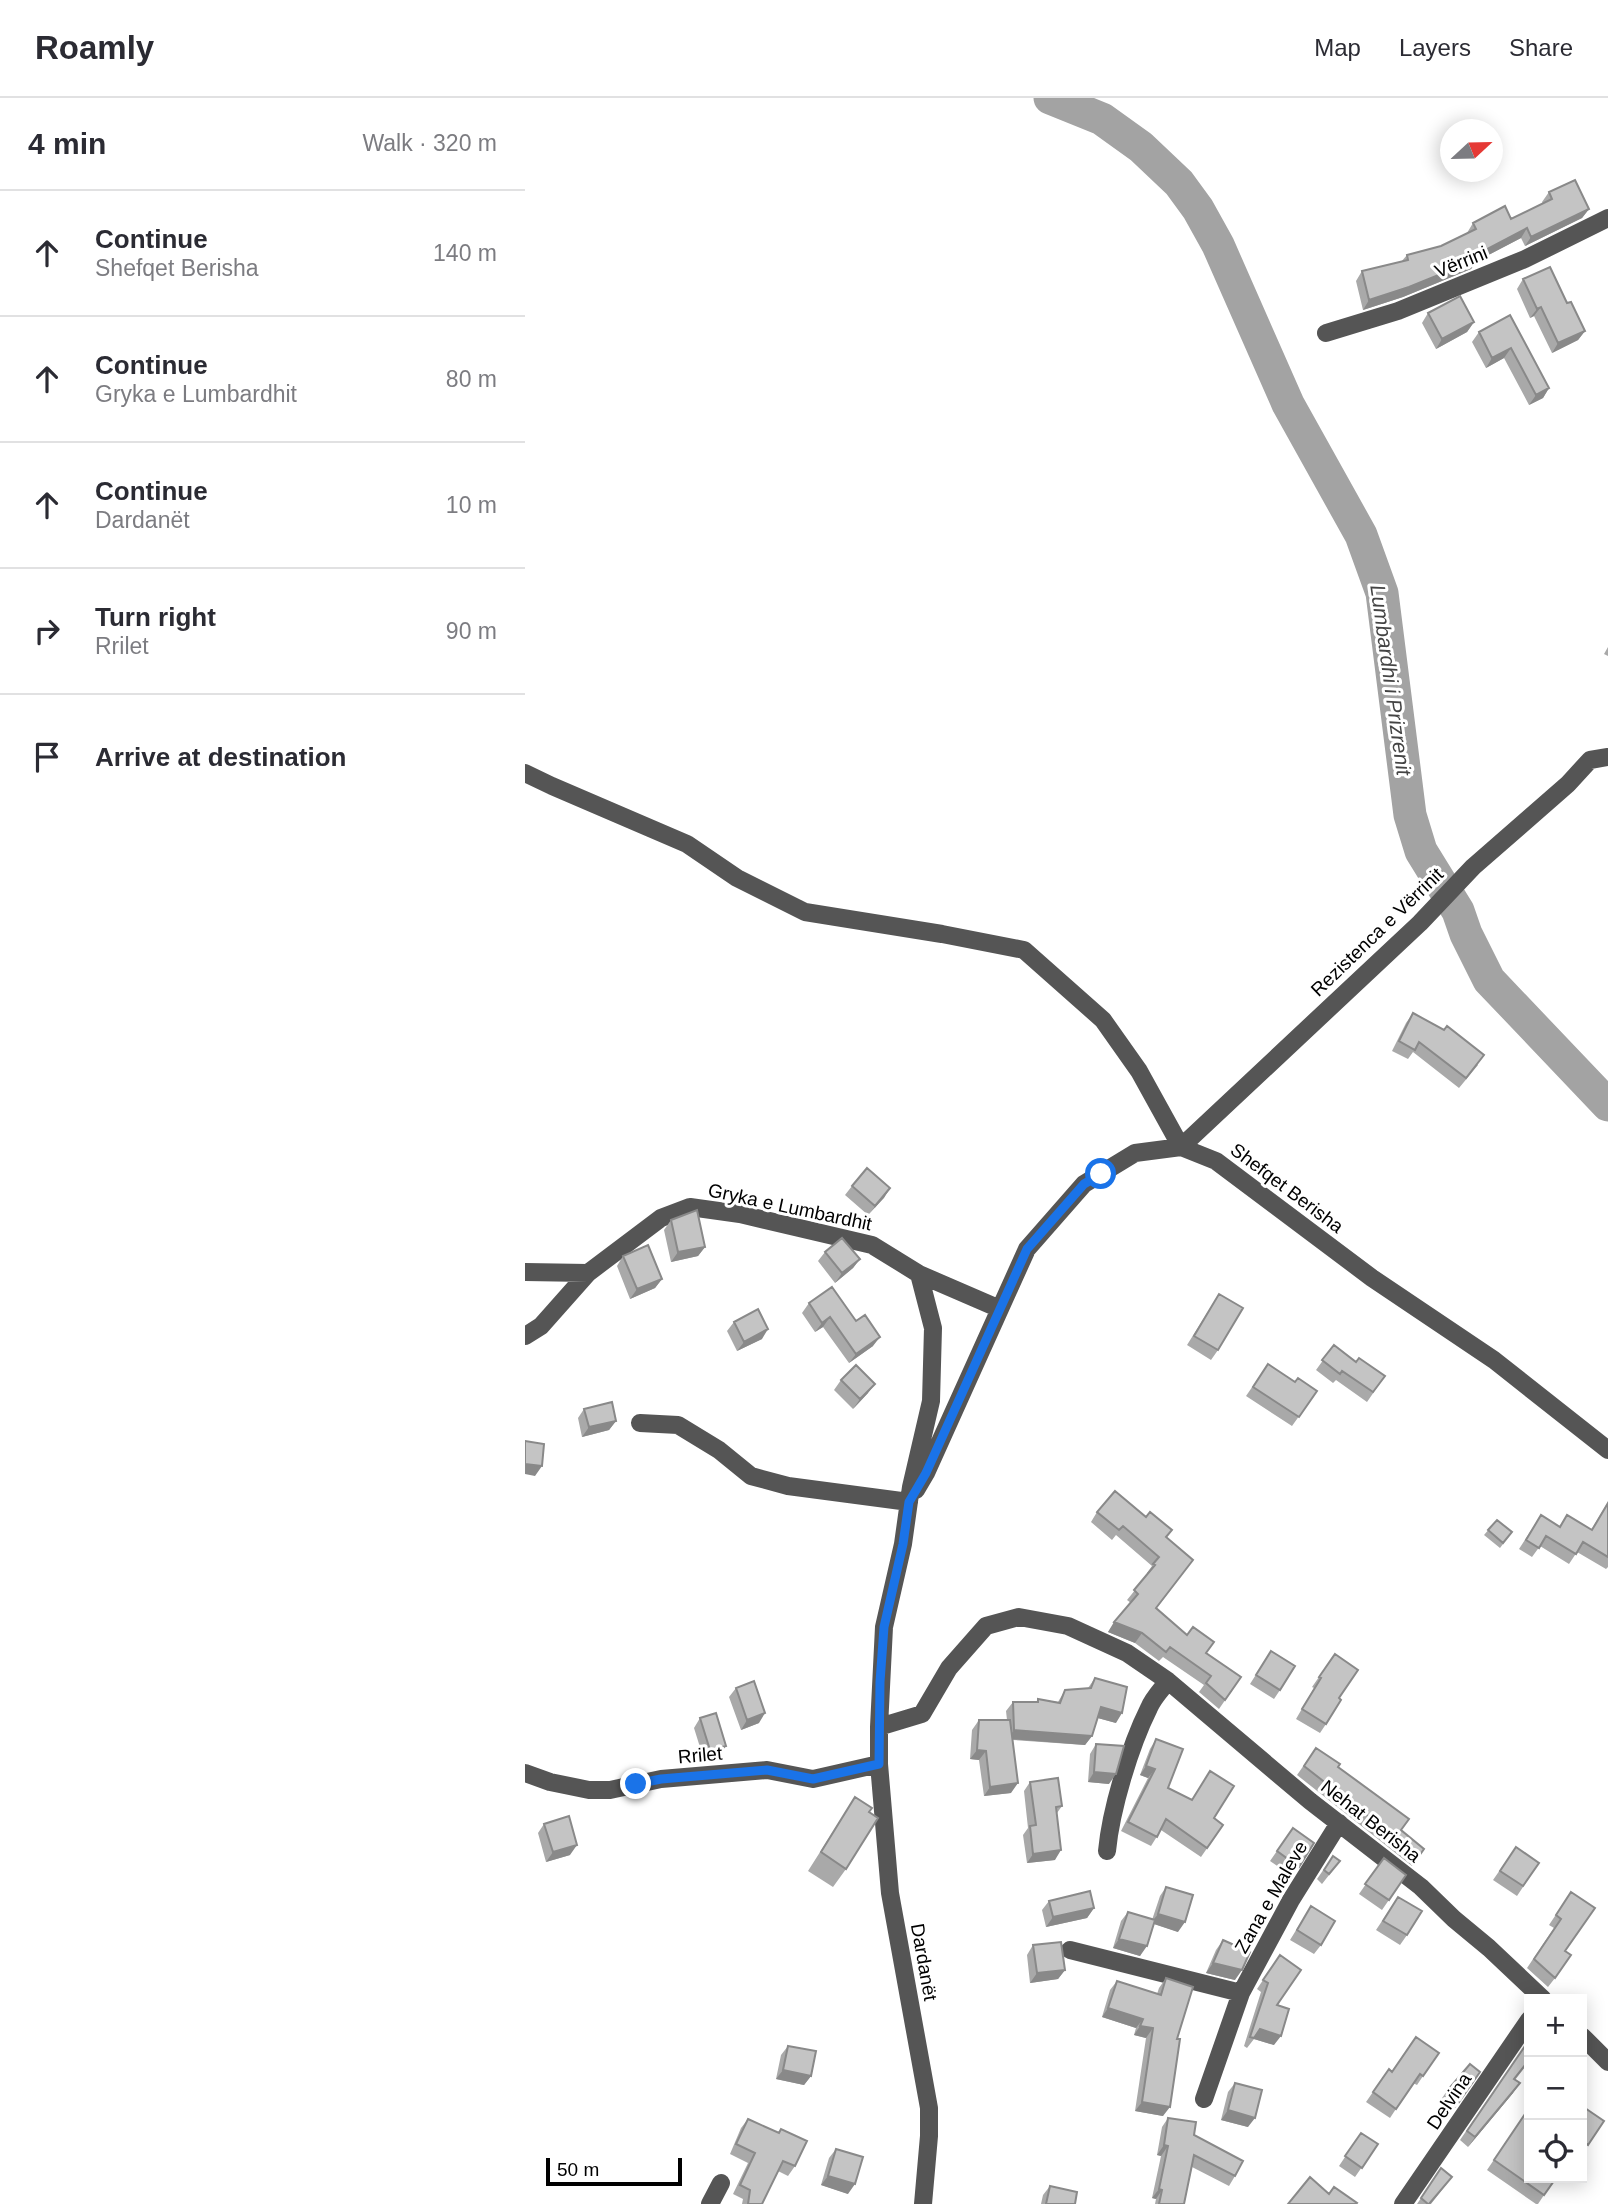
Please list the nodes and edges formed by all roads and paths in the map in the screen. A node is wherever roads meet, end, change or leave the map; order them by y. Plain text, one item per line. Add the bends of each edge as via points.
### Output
1 (1608, 218) edge
2 (1326, 333) dead end
3 (1608, 757) edge
4 (525, 773) edge
5 (1181, 1147) junction
6 (525, 1272) edge
7 (588, 1273) junction
8 (919, 1274) junction
9 (1000, 1309) junction
10 (525, 1336) edge
11 (640, 1423) dead end
12 (1608, 1450) edge
13 (909, 1502) junction
14 (1168, 1681) junction
15 (879, 1727) junction
16 (879, 1764) junction
17 (525, 1773) edge
18 (1339, 1823) junction
19 (1107, 1851) dead end
20 (1070, 1950) dead end
21 (1241, 1993) junction
22 (1538, 1994) edge
23 (1524, 2027) edge
24 (1587, 2041) edge
25 (1608, 2062) edge
26 (1204, 2099) dead end
27 (721, 2183) dead end
28 (710, 2204) edge
29 (923, 2204) edge
30 (1402, 2204) edge

1 - 2 street, Vërrini via 1525,259 1398,311
3 - 5 street, Rezistenca e Vërrinit via 1590,760
4 - 5 street via 687,844 737,878 805,912 1024,950 1103,1020
5 - 9 street, Shefqet Berisha via 1135,1153 1084,1184 1027,1249
5 - 12 street, Shefqet Berisha via 1216,1161 1373,1278 1494,1360
6 - 7 street
7 - 8 street, Gryka e Lumbardhit via 661,1218 689,1207 740,1214 872,1245
7 - 10 street, Gryka e Lumbardhit via 541,1326
8 - 9 street, Gryka e Lumbardhit
8 - 13 street via 933,1328 932,1401
9 - 13 street, Shefqet Berisha
11 - 13 street via 678,1425 751,1476 788,1486
13 - 15 street via 884,1627
14 - 15 street, Nehat Berisha via 1127,1653 1068,1626 1019,1617 986,1626 949,1668 922,1714
14 - 18 street, Nehat Berisha
14 - 19 street via 1150,1706 1135,1744 1110,1822
15 - 16 street, Dardanët
16 - 17 street, Rrilet via 813,1779 767,1770 661,1779 610,1790 589,1790
16 - 29 street, Dardanët via 890,1893 929,2108
18 - 21 street, Zana e Maleve
18 - 22 street, Nehat Berisha via 1421,1887
20 - 21 street
21 - 26 street, Zana e Maleve
23 - 30 street, Delvina
24 - 25 street
27 - 28 street

